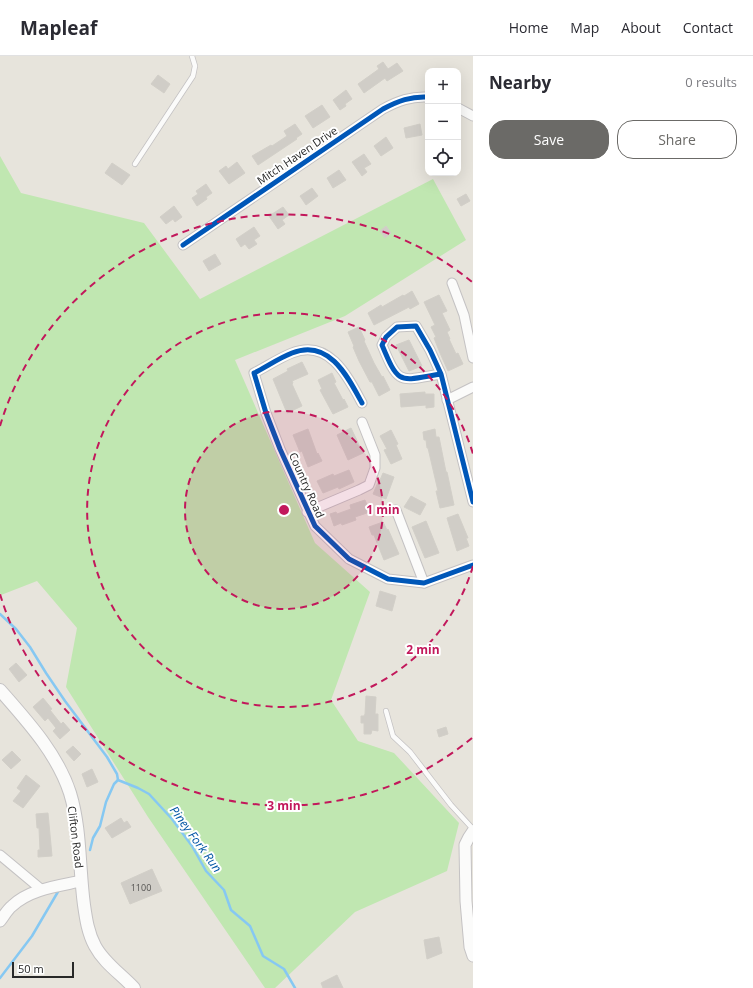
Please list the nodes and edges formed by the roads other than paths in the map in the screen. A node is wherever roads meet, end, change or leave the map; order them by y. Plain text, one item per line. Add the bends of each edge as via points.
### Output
1 (192, 56) edge
2 (425, 97) edge
3 (461, 110) edge
4 (473, 116) edge
5 (136, 164) dead end
6 (183, 245) dead end
7 (452, 283) dead end
8 (473, 358) edge
9 (441, 374) junction
10 (473, 387) edge
11 (447, 400) junction
12 (362, 403) dead end
13 (362, 422) dead end
14 (473, 502) edge
15 (396, 510) dead end
16 (307, 512) junction
17 (473, 565) edge
18 (424, 582) junction
19 (0, 690) edge
20 (386, 711) dead end
21 (473, 830) edge
22 (0, 855) edge
23 (81, 881) junction
24 (42, 890) junction
25 (0, 921) edge
26 (473, 956) edge
27 (134, 988) edge

1 - 5 lane via 194,76
2 - 6 street, Mitch Haven Drive via 399,101 383,109
3 - 4 street
7 - 8 street via 464,315
9 - 9 street via 416,326 397,326 386,337 382,345 392,370 399,378 409,380
9 - 11 street
10 - 11 street
11 - 14 street
12 - 16 street, Country Road via 337,362 311,350 293,352 254,373 266,413
13 - 16 street via 375,455 375,468 369,485
15 - 18 street
16 - 18 street, Country Road via 315,526 349,559 388,580
17 - 18 street, Country Road
19 - 23 main road, Clifton Road via 50,752 66,783 75,816
20 - 21 lane via 393,736 410,752
21 - 26 street via 465,845 466,901
22 - 24 street
23 - 24 street
23 - 27 main road, Clifton Road via 88,926 96,946 111,966
24 - 25 street via 12,906

